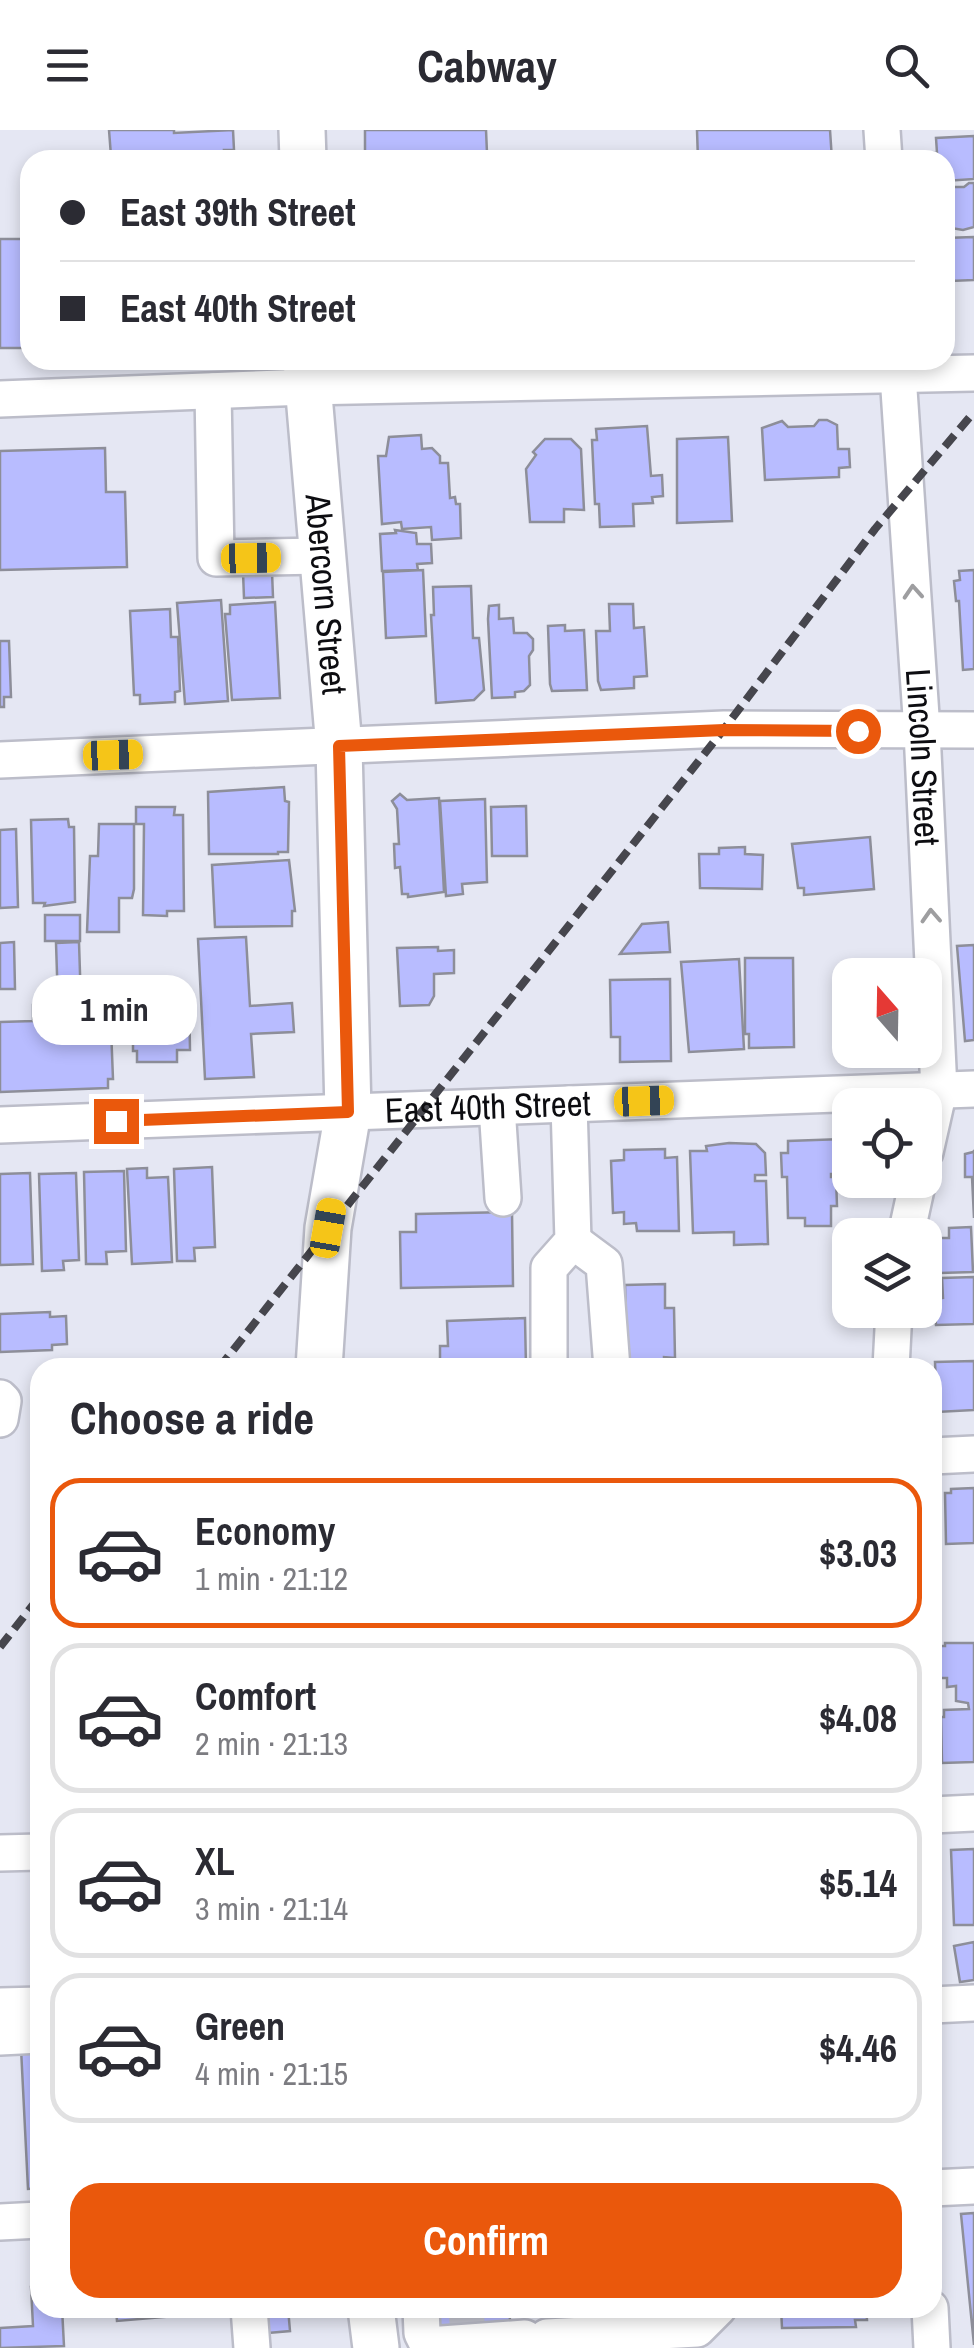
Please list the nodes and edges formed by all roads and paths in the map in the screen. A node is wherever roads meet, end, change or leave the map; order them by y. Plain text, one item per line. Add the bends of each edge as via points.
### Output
1 (644, 370) edge
2 (898, 370) edge
3 (936, 370) edge
4 (974, 373) edge
5 (306, 374) edge
6 (213, 391) junction
7 (0, 399) edge
8 (321, 556) junction
9 (974, 730) edge
10 (922, 732) junction
11 (339, 746) junction
12 (0, 760) edge
13 (957, 1089) edge
14 (569, 1104) junction
15 (497, 1107) junction
16 (348, 1112) junction
17 (942, 1119) edge
18 (0, 1125) edge
19 (502, 1198) dead end
20 (573, 1241) junction
21 (893, 1328) edge
22 (320, 1358) edge
23 (550, 1358) edge
24 (611, 1358) edge
25 (892, 1358) edge
26 (0, 1398) edge
27 (0, 1419) edge
28 (974, 1454) edge
29 (942, 1456) edge
30 (974, 1813) edge
31 (942, 1815) edge
32 (30, 1852) edge
33 (0, 1854) edge
34 (974, 2004) edge
35 (30, 2005) edge
36 (942, 2005) edge
37 (0, 2006) edge
38 (30, 2036) edge
39 (0, 2037) edge
40 (974, 2186) edge
41 (942, 2188) edge
42 (30, 2220) edge
43 (0, 2222) edge
44 (250, 2318) edge
45 (372, 2318) edge
46 (421, 2318) edge
47 (930, 2318) edge
48 (704, 2328) edge
49 (536, 2333) edge
50 (252, 2348) edge
51 (376, 2348) edge
52 (932, 2348) edge

1 - 5 street
10 -> 2 street, Lincoln Street
3 - 4 street
5 - 6 street
5 - 8 main road, Abercorn Street
6 - 7 street
6 - 8 street via 216,558
8 - 11 main road, Abercorn Street
9 - 10 street
10 - 11 street via 724,730
13 -> 10 street, Lincoln Street
11 - 12 street
11 - 16 main road, Abercorn Street
13 - 14 street, East 40th Street
13 - 17 street, Lincoln Street
14 - 15 street, East 40th Street
14 - 20 street
15 - 16 street, East 40th Street
15 - 19 street
16 - 18 street, East 40th Street
16 - 22 main road, Abercorn Street via 328,1228
20 - 23 street via 548,1268
20 - 24 street via 604,1264
21 - 25 street
26 - 27 street
28 - 29 street
30 - 31 street
32 - 33 street
34 - 36 street
35 - 37 street
38 - 39 street
40 - 41 street
42 - 43 street
44 - 50 street
45 - 51 main road
46 - 49 street via 428,2345
47 - 52 street
48 - 49 street

